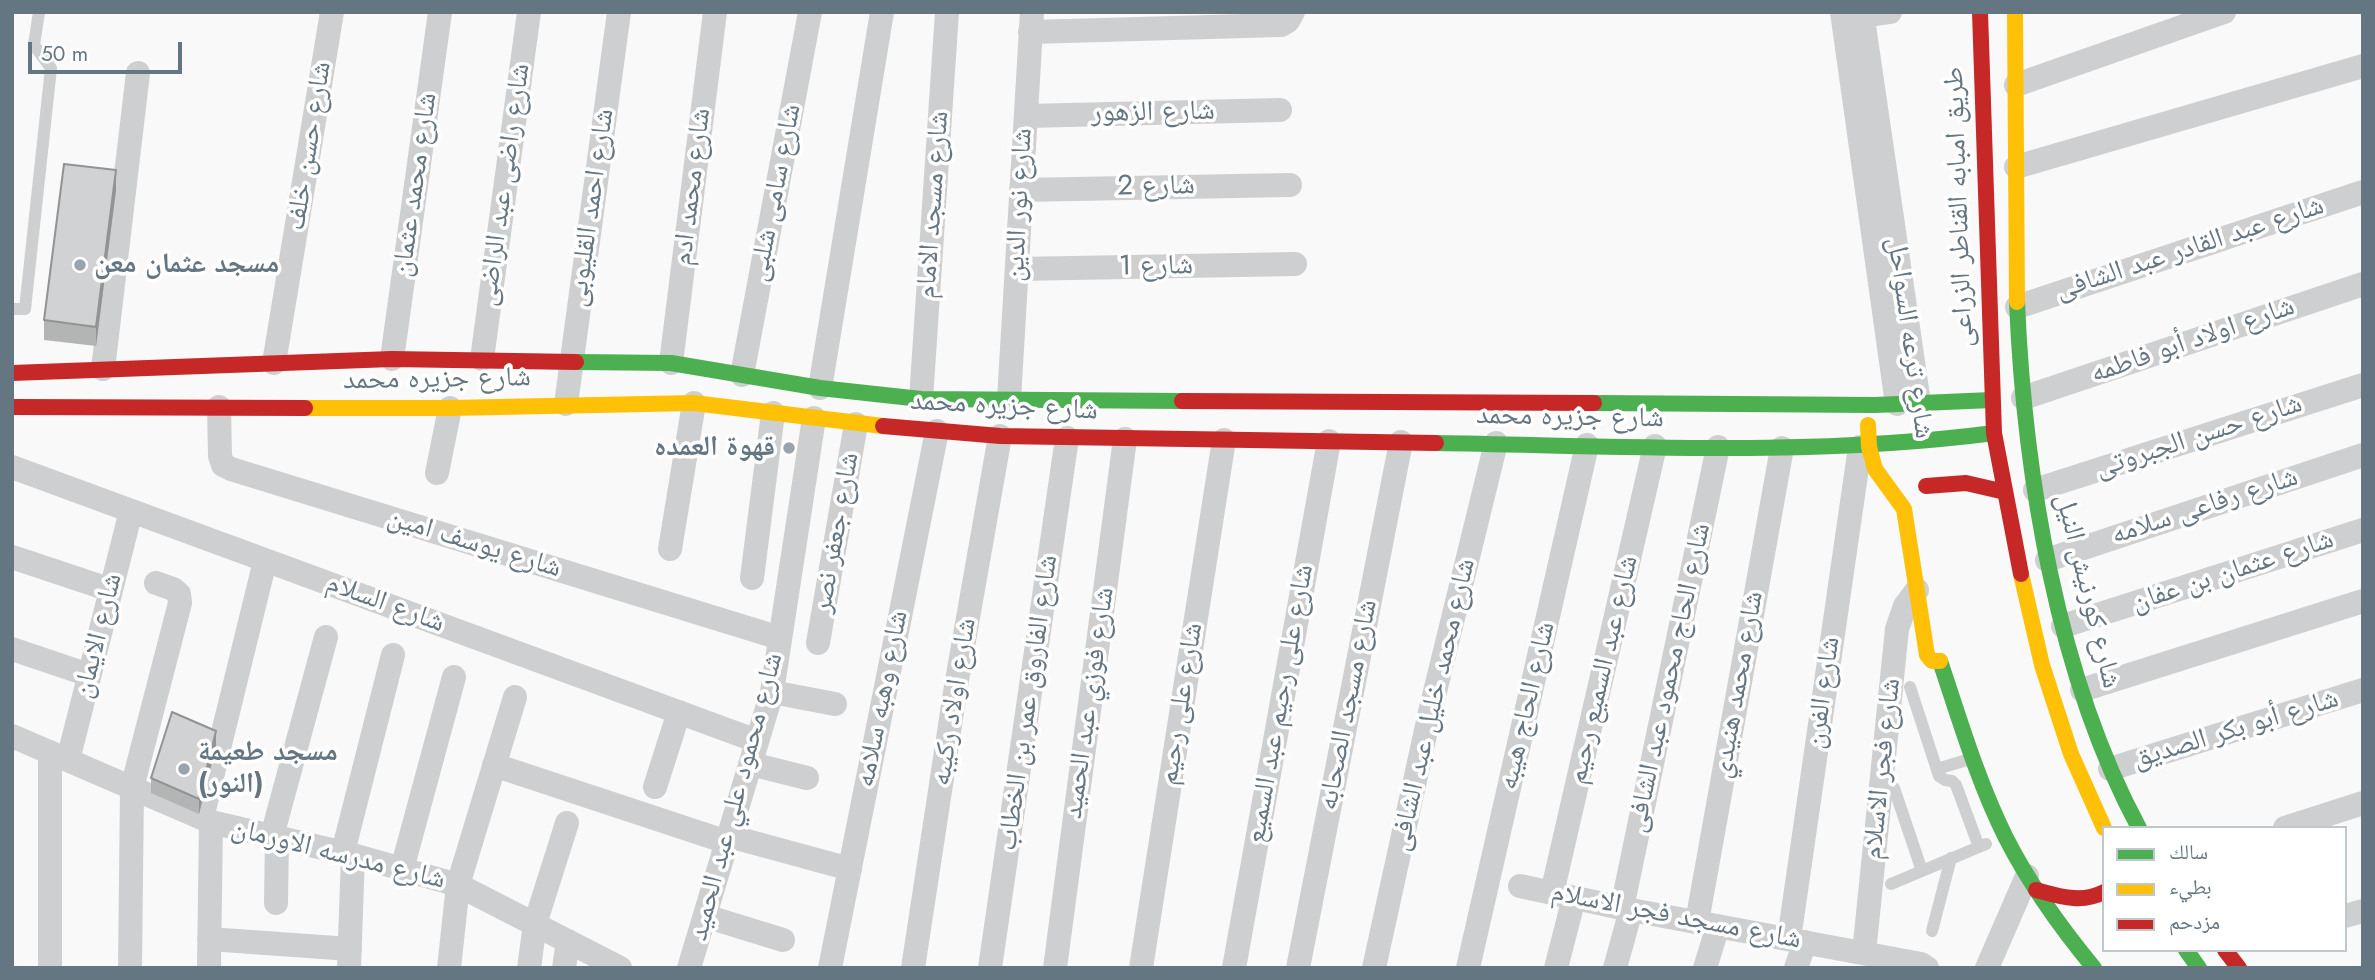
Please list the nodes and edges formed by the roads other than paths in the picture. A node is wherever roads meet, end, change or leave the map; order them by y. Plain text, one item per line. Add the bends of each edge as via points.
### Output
1 (39, 12) edge
2 (332, 12) edge
3 (440, 12) edge
4 (529, 12) edge
5 (619, 12) edge
6 (715, 12) edge
7 (810, 12) edge
8 (882, 12) edge
9 (947, 12) edge
10 (1293, 12) edge
11 (1890, 12) edge
12 (1980, 12) edge
13 (2015, 12) edge
14 (2224, 12) edge
15 (1856, 13) edge
16 (1031, 22) edge
17 (2363, 66) edge
18 (138, 74) dead end
19 (2016, 85) junction
20 (1280, 110) dead end
21 (1026, 116) junction
22 (1985, 132) junction
23 (2015, 132) junction
24 (2016, 167) junction
25 (1290, 185) dead end
26 (1021, 190) junction
27 (2363, 192) edge
28 (1295, 264) dead end
29 (1017, 269) junction
30 (2363, 284) edge
31 (2017, 307) junction
32 (12, 309) edge
33 (392, 359) junction
34 (482, 359) junction
35 (572, 360) junction
36 (274, 363) junction
37 (671, 363) junction
38 (103, 369) junction
39 (12, 373) edge
40 (742, 375) junction
41 (2363, 385) edge
42 (820, 388) junction
43 (921, 398) junction
44 (1009, 398) junction
45 (2023, 398) junction
46 (1992, 400) junction
47 (694, 403) junction
48 (566, 404) junction
49 (12, 407) edge
50 (219, 407) junction
51 (450, 408) junction
52 (773, 413) junction
53 (814, 418) junction
54 (1374, 422) junction
55 (1912, 422) junction
56 (856, 424) junction
57 (936, 431) junction
58 (1994, 433) junction
59 (1000, 436) junction
60 (1067, 438) junction
61 (1125, 439) junction
62 (1224, 440) junction
63 (1328, 441) junction
64 (1401, 442) junction
65 (1496, 443) junction
66 (1587, 445) junction
67 (1655, 446) junction
68 (1718, 447) junction
69 (1864, 447) junction
70 (1782, 448) junction
71 (2363, 455) edge
72 (12, 467) edge
73 (437, 473) dead end
74 (1926, 486) dead end
75 (2035, 490) junction
76 (2005, 492) junction
77 (131, 511) junction
78 (2363, 530) edge
79 (670, 549) dead end
80 (12, 557) edge
81 (2047, 560) junction
82 (265, 561) junction
83 (752, 578) dead end
84 (156, 583) dead end
85 (111, 590) junction
86 (1917, 590) junction
87 (2363, 601) edge
88 (2063, 626) junction
89 (326, 637) dead end
90 (780, 638) junction
91 (818, 643) dead end
92 (12, 649) edge
93 (393, 655) dead end
94 (89, 675) junction
95 (454, 677) dead end
96 (1910, 687) dead end
97 (2082, 690) junction
98 (2363, 690) edge
99 (772, 692) junction
100 (515, 697) dead end
101 (835, 704) dead end
102 (679, 712) junction
103 (12, 736) edge
104 (754, 752) junction
105 (59, 756) junction
106 (1973, 759) junction
107 (494, 765) junction
108 (1937, 769) junction
109 (2110, 769) junction
110 (807, 778) dead end
111 (655, 787) dead end
112 (132, 788) junction
113 (1894, 788) dead end
114 (2363, 803) edge
115 (206, 820) junction
116 (568, 823) dead end
117 (2103, 826) edge
118 (2138, 826) edge
119 (2290, 826) edge
120 (2005, 835) junction
121 (274, 837) junction
122 (728, 839) junction
123 (1979, 847) junction
124 (348, 854) junction
125 (1951, 858) junction
126 (402, 869) junction
127 (850, 869) junction
128 (1922, 871) junction
129 (2032, 883) junction
130 (1891, 884) dead end
131 (457, 885) junction
132 (1520, 886) dead end
133 (2102, 892) edge
134 (1563, 895) junction
135 (276, 903) dead end
136 (1626, 909) junction
137 (705, 916) junction
138 (1707, 924) junction
139 (535, 925) junction
140 (1932, 931) dead end
141 (209, 939) junction
142 (783, 940) dead end
143 (568, 941) junction
144 (1797, 941) junction
145 (2187, 952) edge
146 (349, 958) edge
147 (1866, 958) edge
148 (1921, 966) edge
149 (2094, 967) edge
150 (50, 968) edge
151 (130, 968) edge
152 (209, 968) edge
153 (449, 968) edge
154 (529, 968) edge
155 (564, 968) edge
156 (620, 968) edge
157 (689, 968) edge
158 (830, 968) edge
159 (913, 968) edge
160 (990, 968) edge
161 (1055, 968) edge
162 (1141, 968) edge
163 (1234, 968) edge
164 (1298, 968) edge
165 (1374, 968) edge
166 (1468, 968) edge
167 (1556, 968) edge
168 (1615, 968) edge
169 (1705, 968) edge
170 (1796, 968) edge
171 (1987, 968) edge
172 (2199, 968) edge

1 - 32 lane via 34,45 51,68 25,309
2 - 36 street, شارع حسن خلف
3 - 33 street, شارع محمد عثمان
4 - 34 street, شارع راضى عبد الراضى
5 - 35 street, شارع احمد القليوبى
6 - 37 street, شارع محمد ادم
7 - 40 street, شارع سامى شلبى
8 - 42 street
9 - 43 street, شارع مسجد الامام
10 - 16 street via 1281,24
11 - 15 street
12 - 22 main road, طريق امبابه القناطر الزراعى
13 - 19 main road, طريق امبابه القناطر الزراعى
14 - 19 street
15 - 55 street, شارع ترعه السواحل
16 - 21 street, شارع نور الدين
17 - 24 street
18 - 38 street
19 - 23 main road, طريق امبابه القناطر الزراعى
20 - 21 street, شارع الزهور
21 - 26 street, شارع نور الدين
22 - 23 main road
22 - 46 main road, طريق امبابه القناطر الزراعى
23 - 24 main road, طريق امبابه القناطر الزراعى
24 - 31 main road, طريق امبابه القناطر الزراعى
25 - 26 street, شارع 2
26 - 29 street, شارع نور الدين
27 - 31 street, شارع عبد القادر عبد الشافى
28 - 29 street, شارع 1
29 - 44 street, شارع نور الدين
30 - 45 street, شارع اولاد أبو فاطمه
31 - 45 main road, طريق امبابه القناطر الزراعى
33 - 34 main road, شارع جزيره محمد
33 - 36 main road, شارع جزيره محمد
34 - 35 main road, شارع جزيره محمد
35 - 37 main road, شارع جزيره محمد
35 - 48 street, شارع احمد القليوبى
36 - 38 main road, شارع جزيره محمد
37 - 40 main road, شارع جزيره محمد
38 - 39 main road, شارع جزيره محمد
40 - 42 main road, شارع جزيره محمد
41 - 75 street, شارع حسن الجبروتى
42 - 43 main road, شارع جزيره محمد
43 - 44 main road, شارع جزيره محمد
44 - 54 main road, شارع جزيره محمد
45 - 75 main road, شارع كورنيش النيل
46 - 55 main road, شارع جزيره محمد
46 - 58 main road, شارع كورنيش النيل
47 - 48 main road, شارع جزيره محمد
47 - 52 main road, شارع جزيره محمد
47 - 79 street
48 - 51 main road, شارع جزيره محمد
49 - 50 main road, شارع جزيره محمد
50 - 51 main road, شارع جزيره محمد
50 - 90 street, شارع يوسف امين via 220,456 223,465 232,469
51 - 73 street
52 - 53 main road, شارع جزيره محمد
52 - 83 street
53 - 56 main road, شارع جزيره محمد
53 - 90 street, شارع محمود علي عبد الحميد
54 - 55 main road, شارع جزيره محمد
54 - 63 main road, شارع جزيره محمد
54 - 64 main road, شارع جزيره محمد
55 - 58 main road, شارع جزيره محمد
55 - 69 main road, شارع جزيره محمد
55 - 69 main road, شارع ترعه السواحل via 1867,430
56 - 57 main road, شارع جزيره محمد
56 - 91 street, شارع جعفر نصر
57 - 59 main road, شارع جزيره محمد
57 - 127 street, شارع وهبه سلامه
58 - 76 main road, شارع كورنيش النيل
59 - 60 main road, شارع جزيره محمد
59 - 159 street, شارع اولاد ركيبه
60 - 61 main road, شارع جزيره محمد
60 - 160 street, شارع الفاروق عمر بن الخطاب
61 - 62 main road, شارع جزيره محمد
61 - 161 street, شارع فوزي عبد الحميد
62 - 63 main road, شارع جزيره محمد
62 - 162 street, شارع على رحيم
63 - 163 street, شارع على رحيم عبد السميع
64 - 65 main road, شارع جزيره محمد
64 - 164 street, شارع مسجد الصحابه
65 - 66 main road, شارع جزيره محمد
65 - 165 street, شارع محمد خليل عبد الشافى
66 - 67 main road, شارع جزيره محمد
66 - 166 street, شارع الحاج هيبه
67 - 68 main road, شارع جزيره محمد
67 - 134 street, شارع عبد السميع رحيم
68 - 70 main road, شارع جزيره محمد
68 - 136 street, شارع الحاج محمود عبد الشافى
69 - 70 main road, شارع جزيره محمد
69 - 86 main road, شارع ترعه السواحل via 1904,509
69 - 144 street, شارع الفرن
70 - 138 street, شارع محمد هنيدي
71 - 81 street, شارع رفاعى سلامه
72 - 77 street, شارع السلام
74 - 76 main road via 1974,482
75 - 81 main road, شارع كورنيش النيل
76 - 117 main road, شارع كورنيش النيل via 2042,665 2071,754
77 - 82 street, شارع السلام
77 - 85 street, شارع الايمان
78 - 88 street, شارع عثمان بن عفان
80 - 85 street
81 - 88 main road, شارع كورنيش النيل
82 - 102 street, شارع السلام
82 - 115 street
84 - 112 street via 173,589 180,603
85 - 94 street, شارع الايمان
86 - 106 main road, شارع ترعه السواحل via 1927,655 1932,661 1944,654
86 - 147 street, شارع فجر الاسلام via 1897,629
87 - 97 street
88 - 97 main road, شارع كورنيش النيل
89 - 121 street
90 - 99 street, شارع محمود علي عبد الحميد
92 - 94 street
93 - 124 street
94 - 105 street, شارع الايمان
95 - 126 street
96 - 108 lane
97 - 109 main road, شارع كورنيش النيل
98 - 109 street, شارع أبو بكر الصديق
99 - 101 street
99 - 104 street, شارع محمود علي عبد الحميد
100 - 107 street
102 - 104 street, شارع السلام
102 - 111 street
103 - 105 street, شارع مدرسه الاورمان
104 - 110 street, شارع السلام
104 - 122 street, شارع محمود علي عبد الحميد
105 - 112 street, شارع مدرسه الاورمان
105 - 150 street, شارع الايمان
106 - 108 lane
106 - 120 main road, شارع ترعه السواحل
107 - 122 street
107 - 131 street
108 - 123 lane via 1942,779 1956,785
109 - 118 main road, شارع كورنيش النيل
112 - 115 street, شارع مدرسه الاورمان
112 - 151 street
113 - 128 lane
114 - 119 street
115 - 121 street, شارع مدرسه الاورمان
115 - 141 street
116 - 139 street
120 - 123 lane
120 - 129 main road, شارع ترعه السواحل
121 - 124 street, شارع مدرسه الاورمان
121 - 135 street
122 - 127 street
122 - 137 street, شارع محمود علي عبد الحميد
123 - 125 lane
124 - 126 street, شارع مدرسه الاورمان
124 - 146 street
125 - 128 lane
125 - 140 lane
126 - 131 street, شارع مدرسه الاورمان
127 - 158 street, شارع وهبه سلامه
128 - 130 lane
129 - 133 main road via 2077,900 2093,899
129 - 149 main road, شارع ترعه السواحل
129 - 171 street
131 - 139 street, شارع مدرسه الاورمان
131 - 153 street
132 - 134 street, شارع مسجد فجر الاسلام
134 - 136 street, شارع مسجد فجر الاسلام
134 - 167 street, شارع عبد السميع رحيم
136 - 138 street, شارع مسجد فجر الاسلام
136 - 168 street, شارع الحاج محمود عبد الشافى
137 - 142 street
137 - 157 street, شارع محمود علي عبد الحميد
138 - 144 street, شارع مسجد فجر الاسلام
138 - 169 street, شارع محمد هنيدي
139 - 143 street, شارع مدرسه الاورمان
139 - 154 street
141 - 146 street
141 - 152 street
143 - 155 street
143 - 156 street, شارع مدرسه الاورمان
144 - 147 street, شارع مسجد فجر الاسلام
144 - 170 street, شارع الفرن
145 - 172 main road
147 - 148 street, شارع مسجد فجر الاسلام

